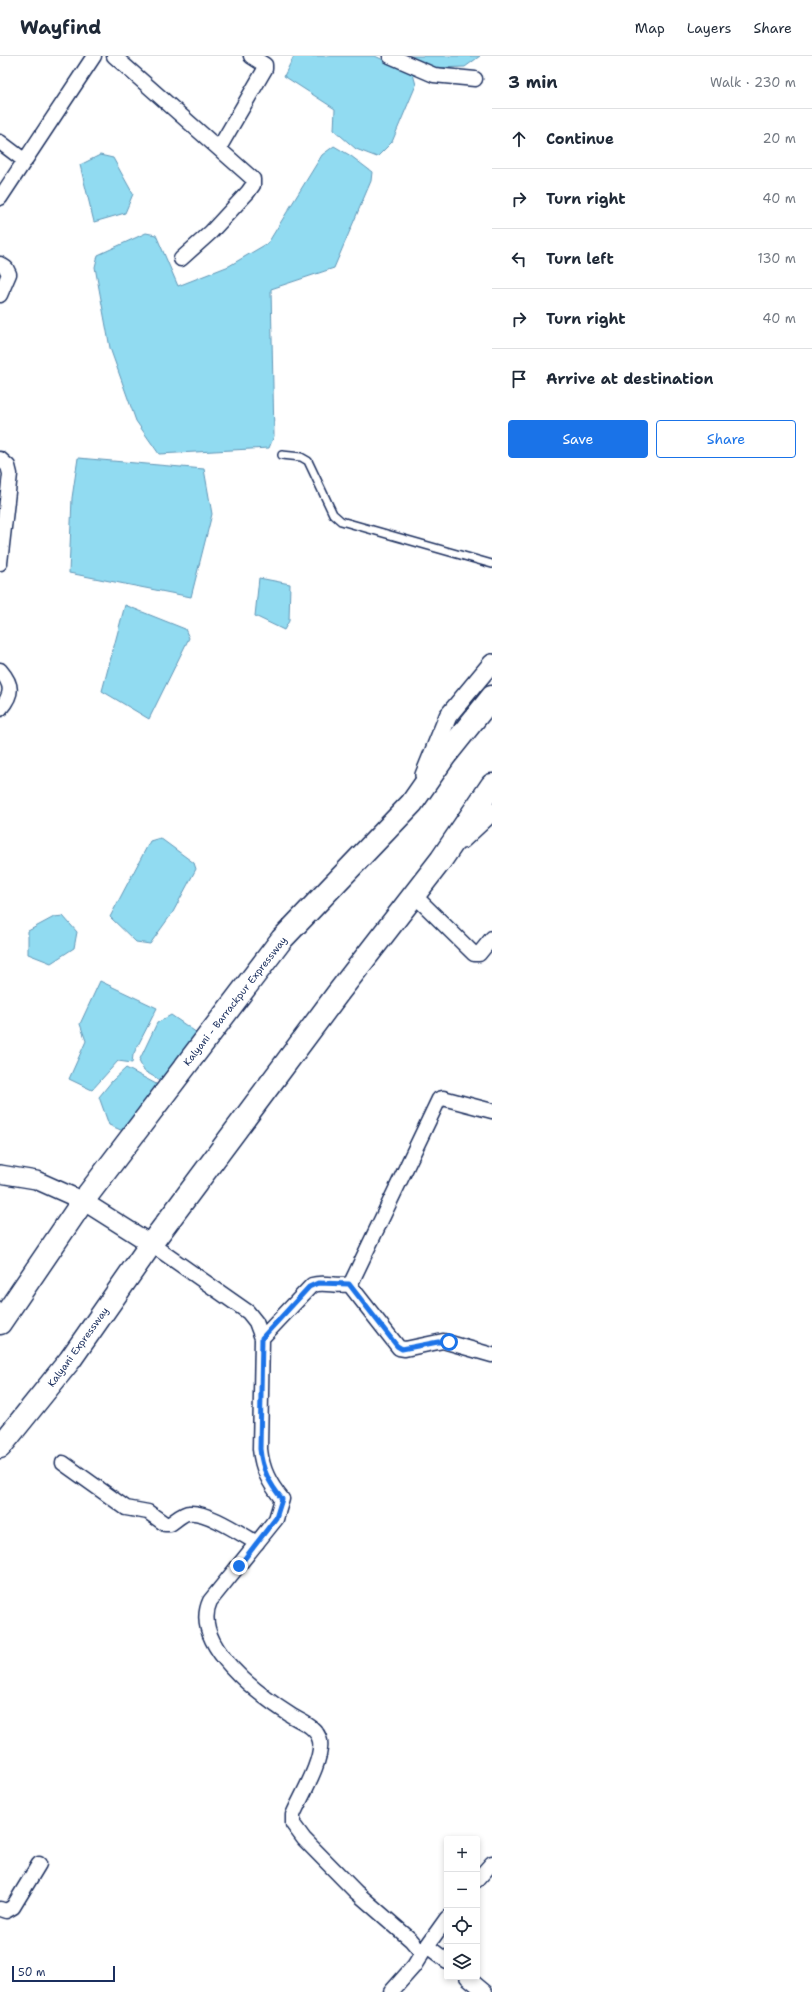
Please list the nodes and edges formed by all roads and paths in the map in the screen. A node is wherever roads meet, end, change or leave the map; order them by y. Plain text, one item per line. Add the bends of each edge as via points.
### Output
1 (94, 56) edge
2 (114, 56) edge
3 (251, 56) edge
4 (390, 56) edge
5 (475, 79) dead end
6 (0, 142) edge
7 (219, 148) junction
8 (25, 162) junction
9 (0, 198) edge
10 (181, 259) dead end
11 (0, 264) edge
12 (0, 294) edge
13 (282, 455) dead end
14 (0, 459) edge
15 (0, 563) edge
16 (492, 564) edge
17 (492, 663) edge
18 (0, 670) edge
19 (492, 697) edge
20 (0, 709) edge
21 (492, 785) edge
22 (412, 803) junction
23 (492, 812) edge
24 (441, 860) junction
25 (414, 896) junction
26 (492, 938) edge
27 (492, 1111) edge
28 (0, 1174) edge
29 (83, 1202) junction
30 (152, 1244) junction
31 (349, 1284) junction
32 (0, 1323) edge
33 (262, 1338) junction
34 (492, 1356) edge
35 (0, 1448) edge
36 (63, 1463) dead end
37 (257, 1543) junction
38 (492, 1863) edge
39 (39, 1864) dead end
40 (480, 1877) edge
41 (0, 1909) edge
42 (444, 1922) edge
43 (424, 1949) junction
44 (444, 1959) edge
45 (471, 1980) edge
46 (391, 1992) edge
47 (485, 1992) edge

1 - 8 street
2 - 7 street
3 - 7 street via 265,65 265,69
4 - 5 street via 434,75
6 - 8 street
7 - 10 street via 251,176 253,185 211,232
8 - 9 street
11 - 12 street via 9,274
13 - 16 lane via 301,457 308,461 333,514 341,521
14 - 15 street via 8,466 10,474
17 - 22 street via 448,716
18 - 20 street via 11,691
19 - 22 highway, Kalyani - Barrackpur Expressway via 444,757
21 - 24 highway
22 - 29 highway, Kalyani - Barrackpur Expressway via 282,939
23 - 24 street
24 - 25 highway
25 - 26 street via 474,954 479,954
25 - 30 highway via 338,993
27 - 31 street via 443,1098 437,1102
28 - 29 street via 36,1180
29 - 30 street
29 - 32 highway, Kalyani - Barrackpur Expressway
30 - 33 street via 248,1312 256,1322
30 - 35 highway, Kalyani Expressway via 70,1360
31 - 33 street via 312,1285
31 - 34 street via 399,1348 443,1341
33 - 37 street via 260,1449 264,1473 282,1499 276,1518
36 - 37 street via 126,1508 148,1512 165,1524 170,1524 186,1513 193,1513 214,1519
37 - 43 street via 210,1601 205,1623 209,1636 229,1664 254,1688 305,1722 320,1740 316,1763 293,1815 296,1830 356,1892
38 - 40 street
39 - 41 street via 13,1907 6,1911
42 - 43 street
43 - 44 street
43 - 46 street via 414,1966
45 - 47 street

